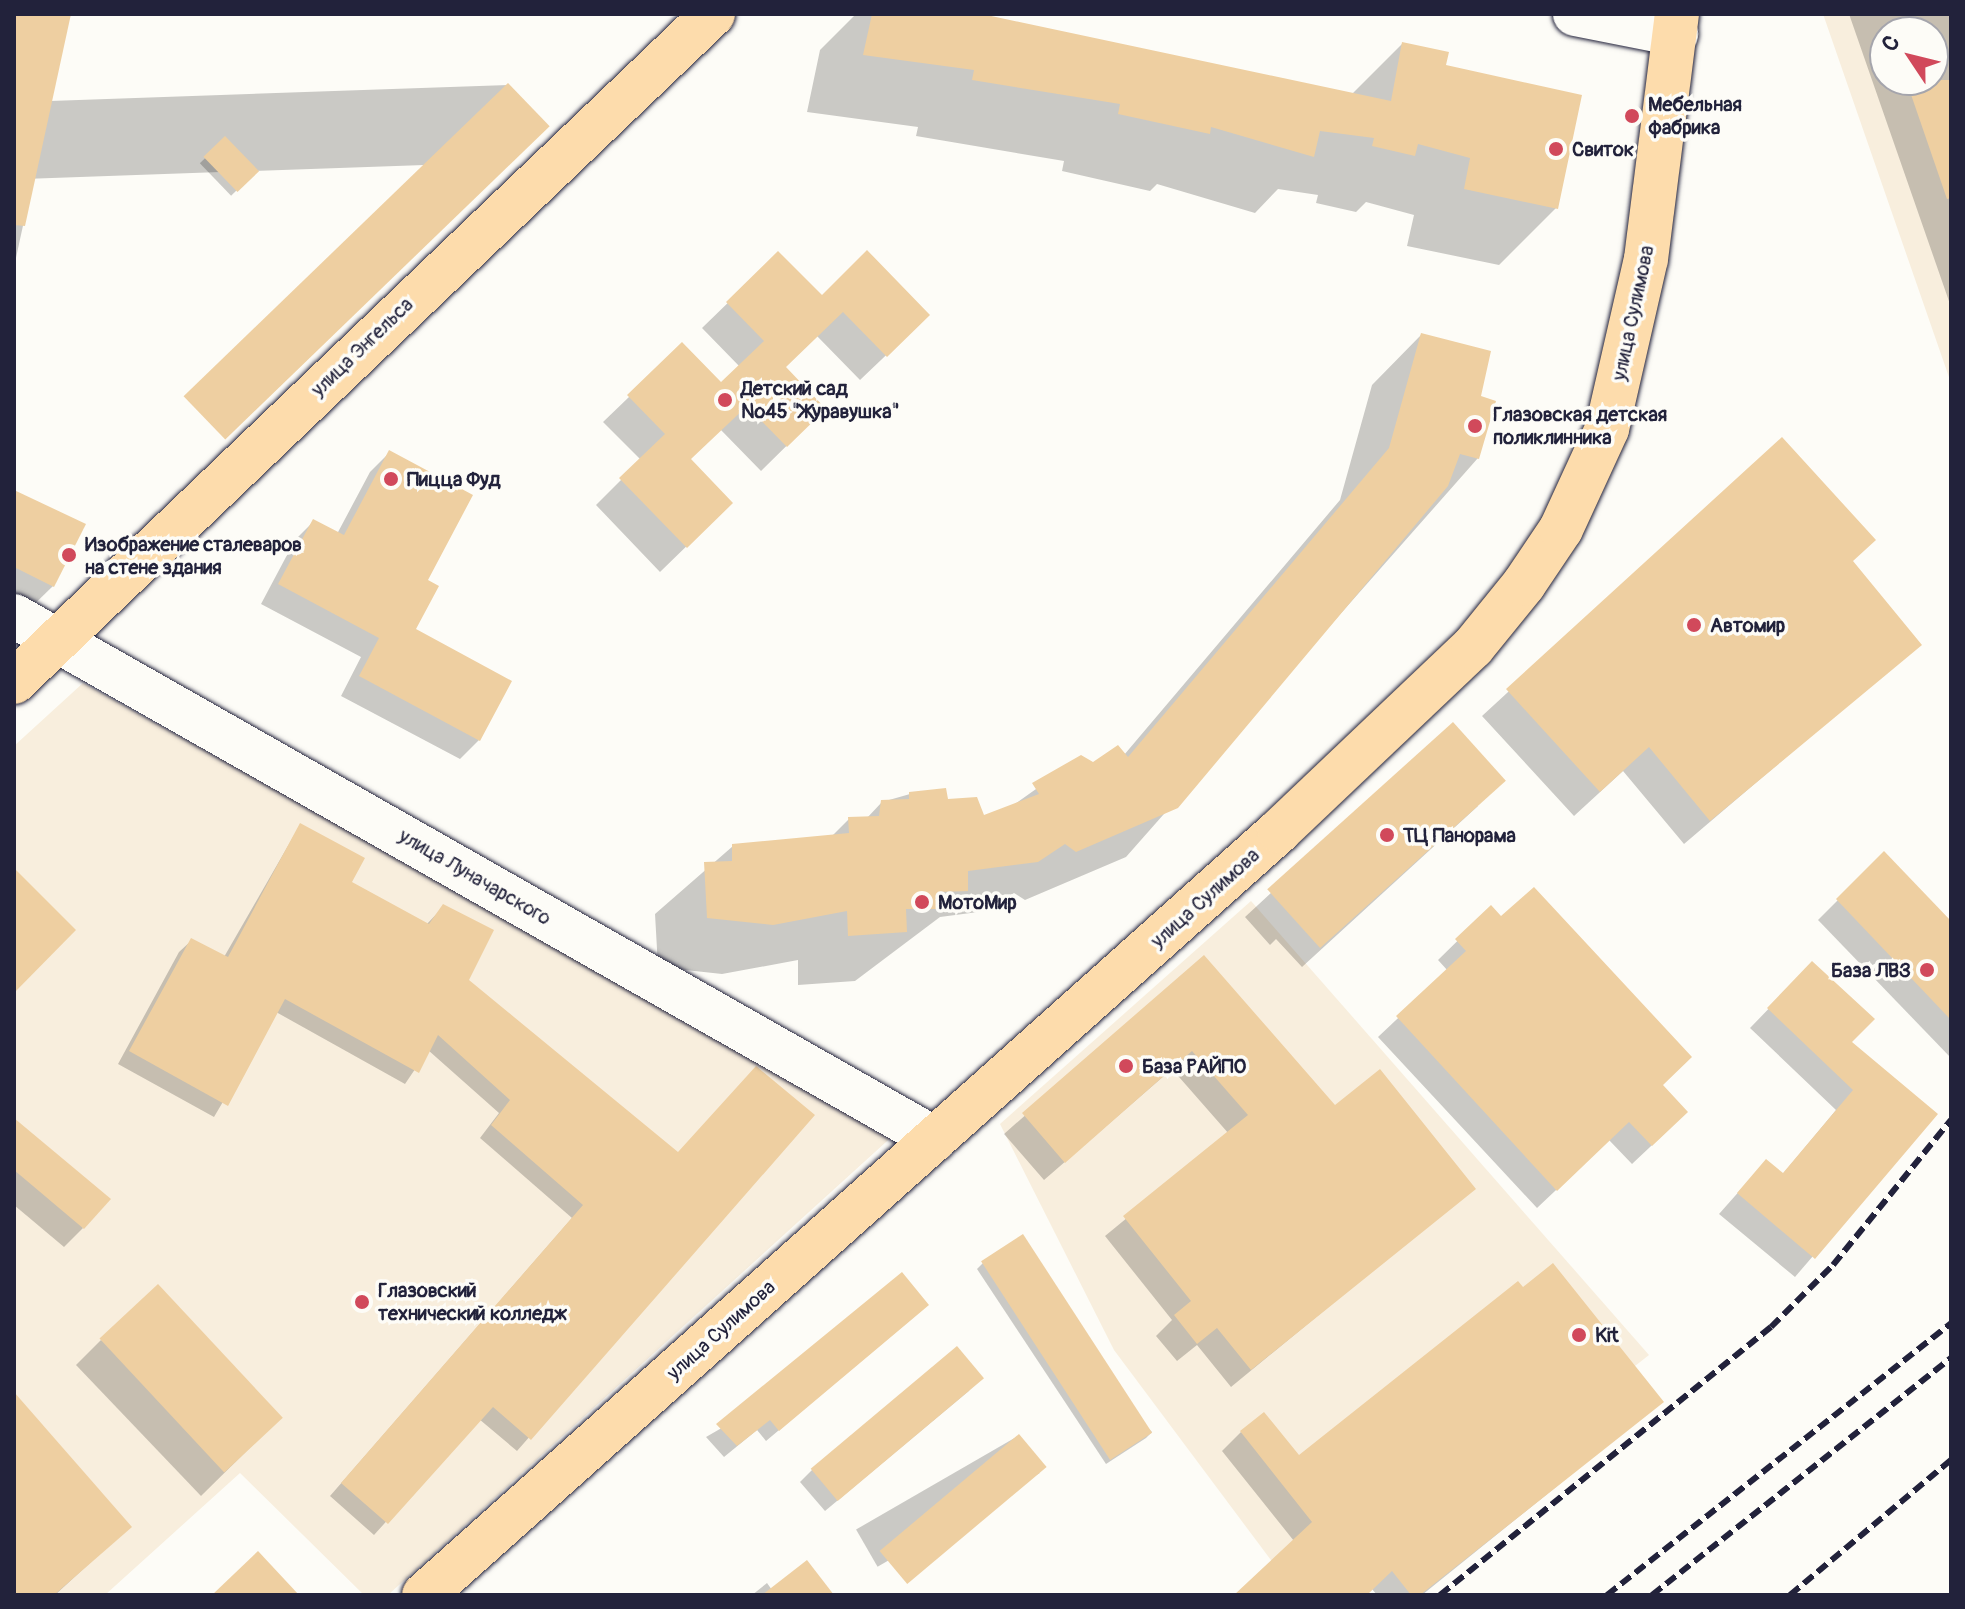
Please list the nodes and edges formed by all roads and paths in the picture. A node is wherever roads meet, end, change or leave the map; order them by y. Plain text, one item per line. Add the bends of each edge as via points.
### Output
1 (713, 14) edge
2 (1575, 14) edge
3 (1676, 24) edge
4 (14, 616) edge
5 (58, 641) junction
6 (14, 682) edge
7 (935, 1139) junction
8 (424, 1595) edge

1 - 5 main road, улица Энгельса
2 - 3 street
3 - 7 main road, улица Сулимова via 1646,259 1607,429 1532,573 1473,647 1399,719
4 - 5 street, улица Луначарского
5 - 6 main road, улица Энгельса
5 - 7 street, улица Луначарского
7 - 8 main road, улица Сулимова

